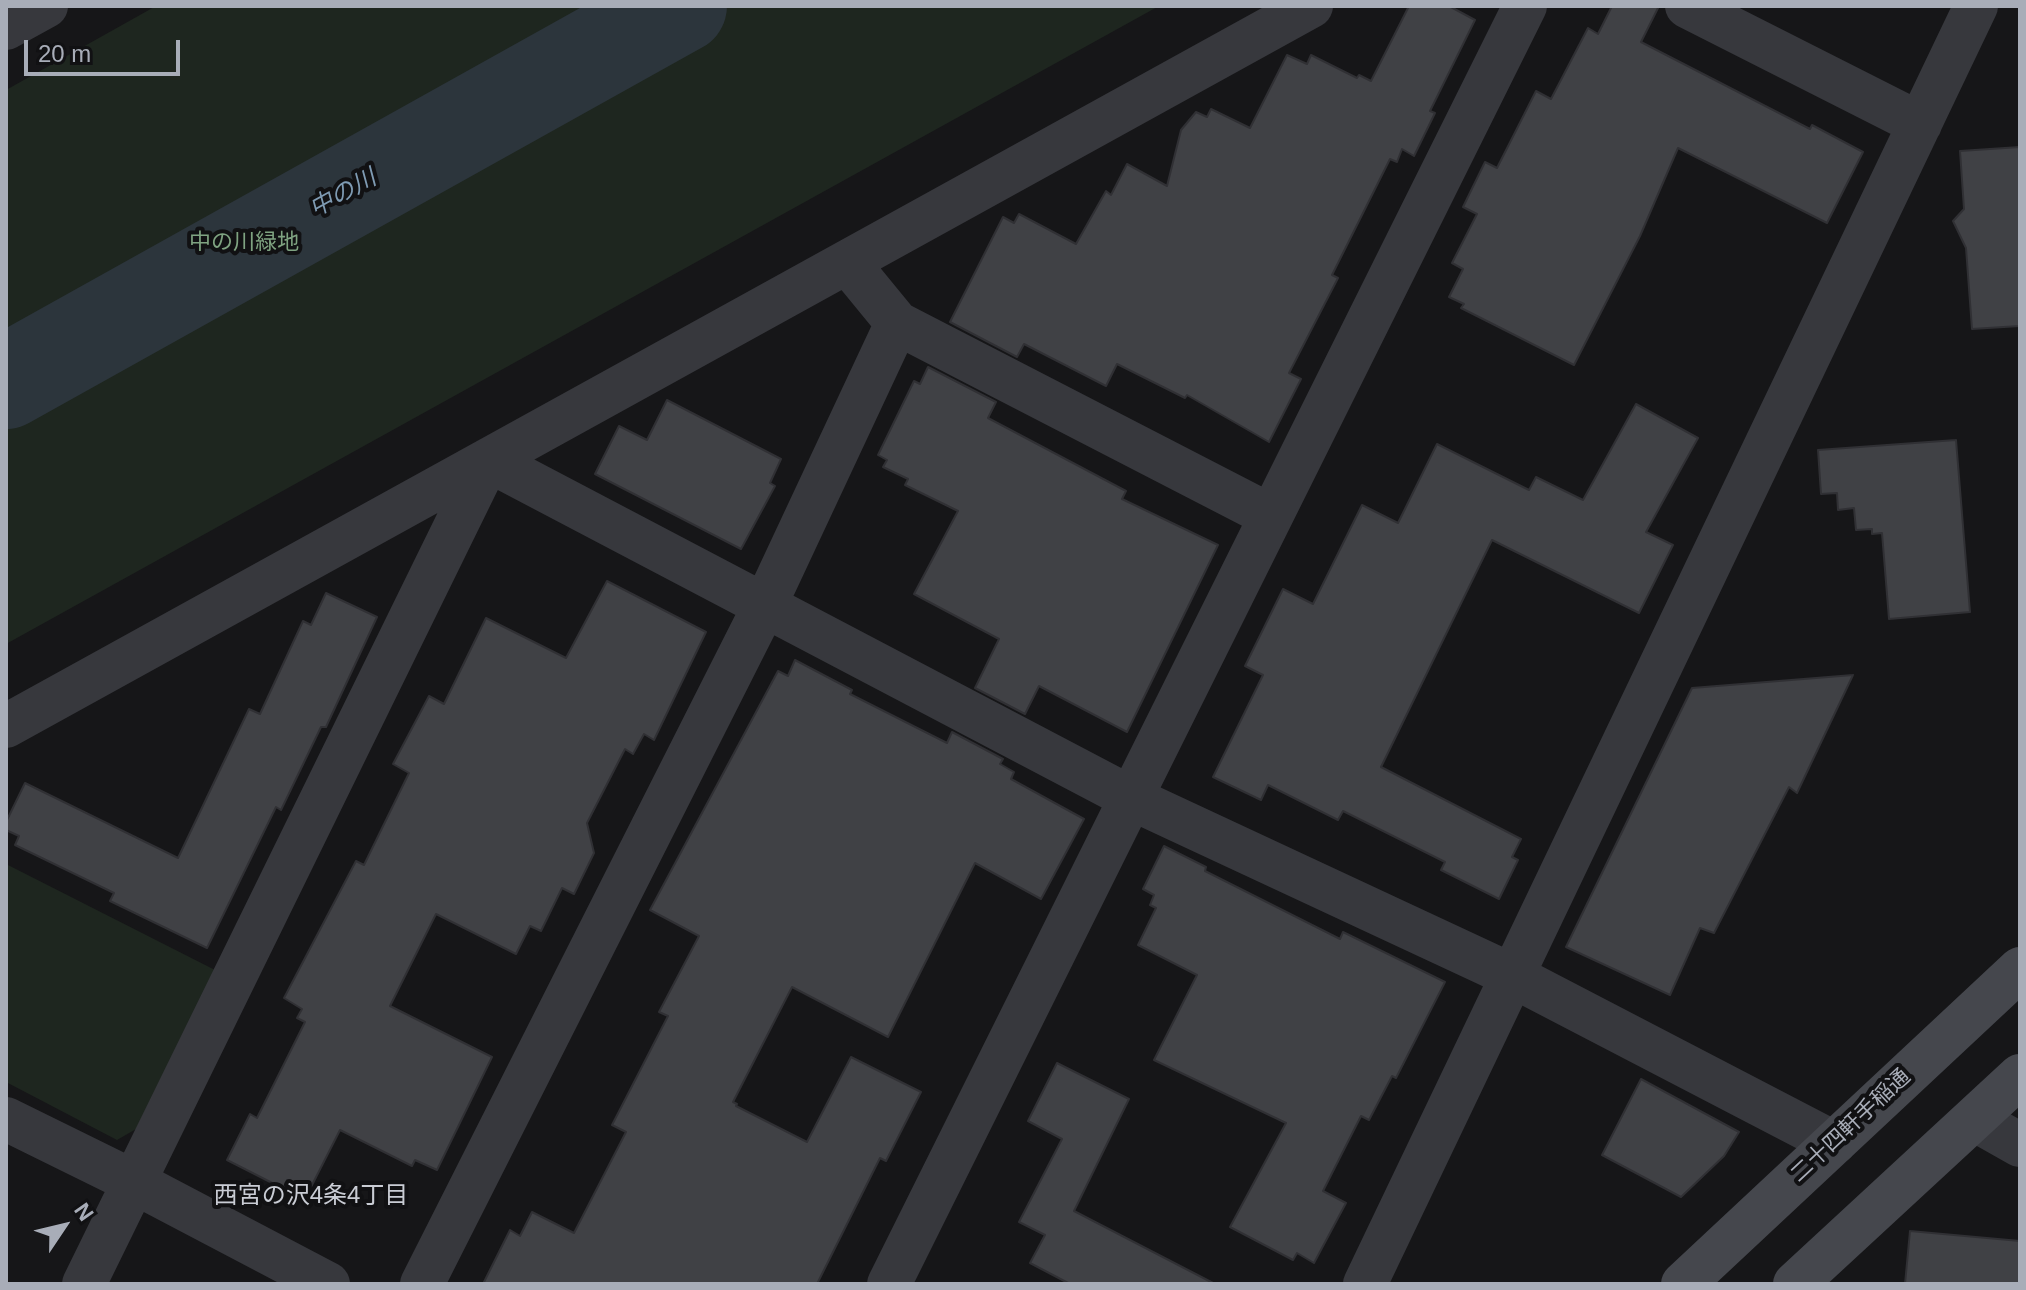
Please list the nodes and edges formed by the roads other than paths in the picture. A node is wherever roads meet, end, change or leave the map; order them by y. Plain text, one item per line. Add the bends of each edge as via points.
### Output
1 (46, 6) edge
2 (1311, 6) edge
3 (1525, 6) edge
4 (1687, 6) edge
5 (1976, 6) edge
6 (6, 28) edge
7 (1920, 124) junction
8 (847, 262) junction
9 (897, 323) junction
10 (488, 460) junction
11 (1271, 516) junction
12 (765, 605) junction
13 (6, 726) edge
14 (1131, 798) junction
15 (2020, 969) edge
16 (1513, 976) junction
17 (2020, 1076) edge
18 (6, 1119) edge
19 (1974, 1119) junction
20 (1834, 1143) junction
21 (2020, 1145) edge
22 (134, 1182) junction
23 (84, 1284) edge
24 (328, 1284) edge
25 (422, 1284) edge
26 (889, 1284) edge
27 (1365, 1284) edge
28 (1683, 1284) edge
29 (1795, 1284) edge

1 - 6 street
2 - 8 street
3 - 11 street
4 - 7 street
5 - 7 street
7 - 16 street
8 - 9 street
8 - 10 street
9 - 11 street
9 - 12 street
10 - 12 street
10 - 13 street
10 - 22 street
11 - 14 street
12 - 14 street
12 - 25 street
14 - 16 street
14 - 26 street
15 - 20 street, 二十四軒手稲通
16 - 20 street
16 - 27 street
17 - 19 street
18 - 22 street
19 - 21 street
19 - 29 street
20 - 28 street, 二十四軒手稲通
22 - 23 street
22 - 24 street

